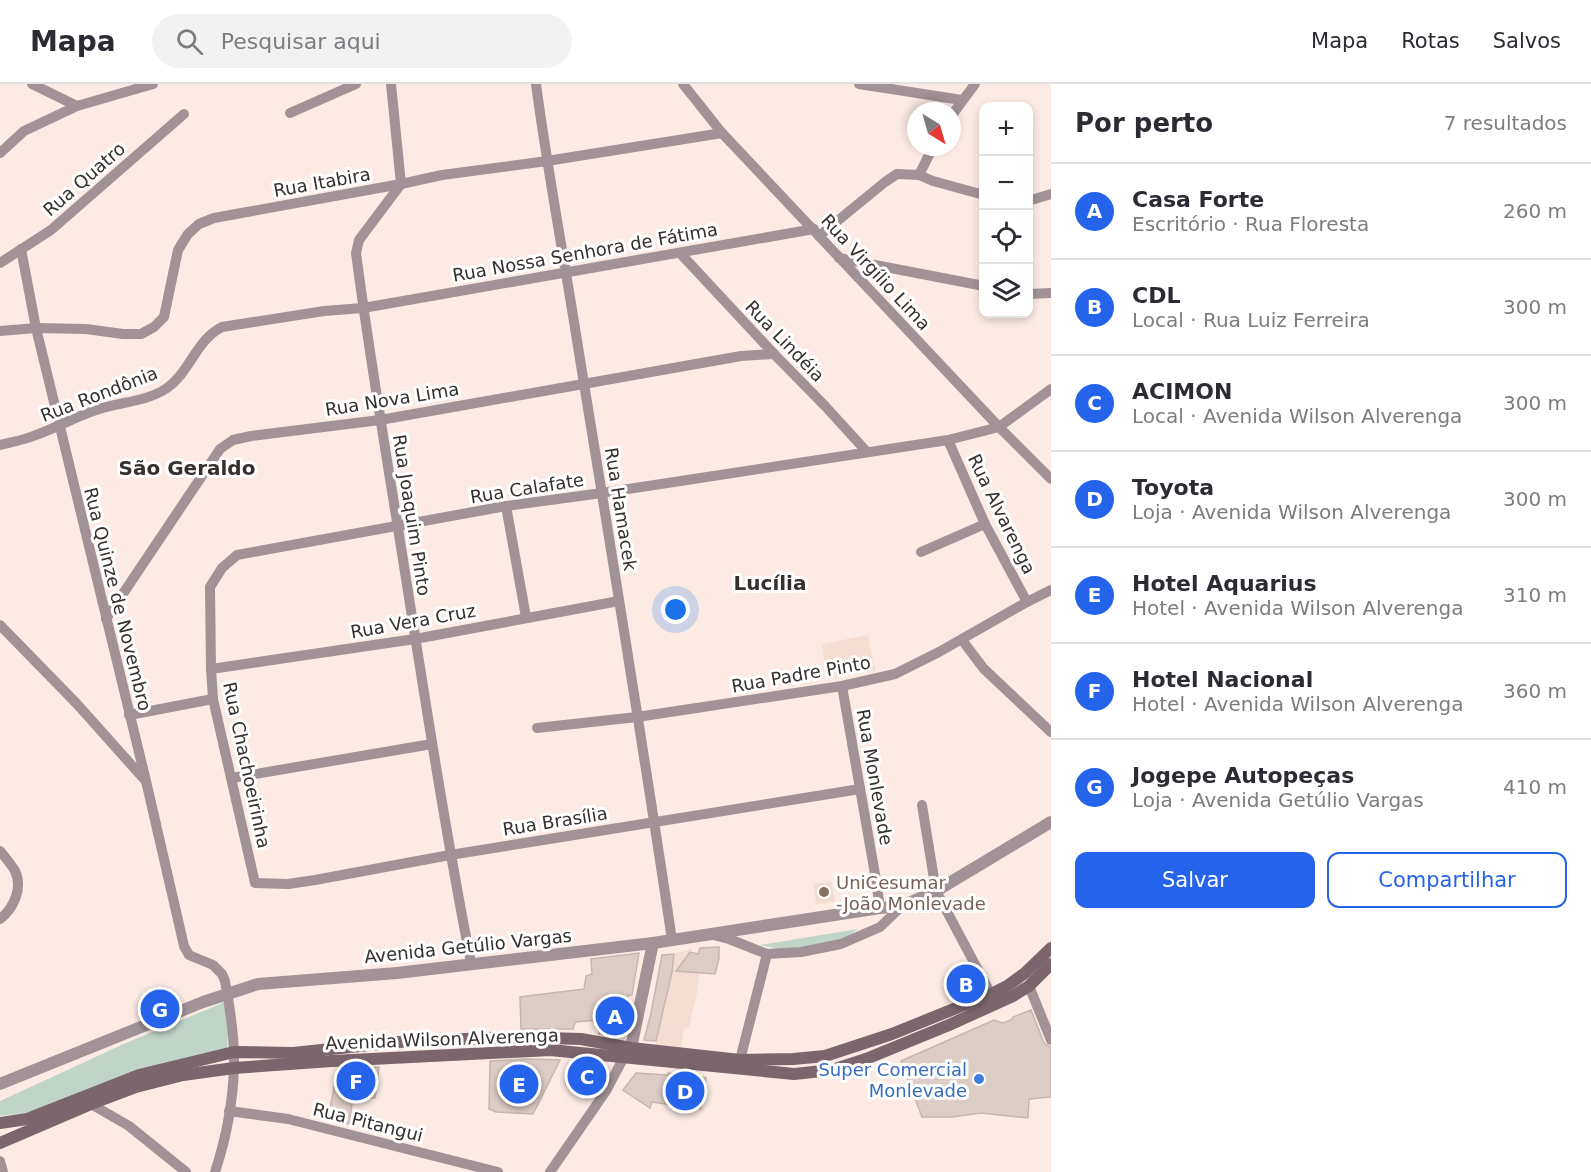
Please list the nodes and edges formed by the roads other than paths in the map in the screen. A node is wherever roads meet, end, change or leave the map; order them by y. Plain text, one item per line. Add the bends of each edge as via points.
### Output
1 (32, 84) edge
2 (153, 84) edge
3 (356, 84) edge
4 (392, 84) edge
5 (536, 84) edge
6 (683, 84) edge
7 (859, 84) edge
8 (975, 84) edge
9 (962, 100) joint
10 (77, 106) junction
11 (290, 113) dead end
12 (184, 114) dead end
13 (722, 134) junction
14 (0, 138) edge
15 (11, 143) junction
16 (0, 153) edge
17 (928, 156) edge
18 (547, 161) junction
19 (919, 175) junction
20 (401, 184) junction
21 (979, 194) edge
22 (1051, 194) edge
23 (1033, 200) edge
24 (816, 232) junction
25 (21, 249) junction
26 (680, 253) junction
27 (839, 258) junction
28 (0, 263) edge
29 (566, 272) junction
30 (979, 285) edge
31 (1051, 293) edge
32 (1033, 294) edge
33 (363, 308) junction
34 (36, 328) junction
35 (0, 331) edge
36 (774, 354) junction
37 (584, 383) junction
38 (1051, 389) edge
39 (380, 420) junction
40 (59, 424) junction
41 (999, 427) junction
42 (948, 440) junction
43 (0, 445) edge
44 (867, 452) junction
45 (1051, 479) edge
46 (602, 493) junction
47 (506, 506) junction
48 (985, 524) junction
49 (398, 526) junction
50 (921, 552) dead end
51 (237, 555) joint
52 (1051, 590) edge
53 (619, 601) junction
54 (1027, 602) junction
55 (526, 617) junction
56 (106, 619) junction
57 (0, 625) edge
58 (415, 639) junction
59 (962, 639) junction
60 (211, 669) junction
61 (842, 686) junction
62 (213, 699) junction
63 (129, 715) junction
64 (637, 717) junction
65 (537, 728) dead end
66 (1051, 732) edge
67 (432, 744) junction
68 (232, 778) junction
69 (146, 781) junction
70 (860, 789) junction
71 (922, 805) dead end
72 (655, 822) junction
73 (1051, 822) edge
74 (0, 851) edge
75 (450, 855) junction
76 (255, 883) joint
77 (936, 891) junction
78 (902, 906) junction
79 (880, 908) junction
80 (0, 919) edge
81 (713, 935) junction
82 (672, 940) junction
83 (653, 944) junction
84 (1051, 948) edge
85 (767, 954) junction
86 (471, 963) junction
87 (1051, 964) edge
88 (1029, 986) junction
89 (228, 995) junction
90 (993, 998) junction
91 (1051, 1040) edge
92 (234, 1052) junction
93 (628, 1053) junction
94 (740, 1060) junction
95 (234, 1068) junction
96 (0, 1084) edge
97 (91, 1104) junction
98 (229, 1111) junction
99 (0, 1123) edge
100 (0, 1143) edge
101 (0, 1161) edge
102 (3, 1172) edge
103 (186, 1172) edge
104 (215, 1172) edge
105 (498, 1172) edge
106 (550, 1172) edge

1 - 10 street
2 - 10 street
3 - 11 street
4 - 20 street
5 - 18 street, Rua Hamacek
6 - 13 street, Rua Virgílio Lima
7 - 9 street
8 - 9 street
10 - 15 street via 24,131
12 - 25 street, Rua Quatro via 51,230
13 - 18 street, Rua Itabira
13 - 24 street, Rua Virgílio Lima
14 - 15 street
15 - 16 street
17 - 19 street
18 - 20 street, Rua Itabira
18 - 29 street, Rua Hamacek
19 - 21 street
19 - 24 street via 897,174
20 - 33 street, Rua Joaquim Pinto via 359,240 356,253
20 - 34 street, Rua Itabira via 199,224 178,250 164,317 141,334
22 - 23 street
24 - 26 street, Rua Nossa Senhora de Fátima
24 - 27 street, Rua Virgílio Lima
25 - 28 street, Rua Quatro
25 - 34 street, Rua Quinze de Novembro
26 - 29 street, Rua Nossa Senhora de Fátima
26 - 36 street, Rua Lindéia
27 - 30 street
27 - 41 street, Rua Virgílio Lima
29 - 33 street, Rua Nossa Senhora de Fátima
29 - 37 street, Rua Hamacek
31 - 32 street
33 - 39 street, Rua Joaquim Pinto
33 - 40 street, Rua Rondônia via 222,327 200,345 175,381 164,389
34 - 35 street, Rua Itabira
34 - 40 street, Rua Quinze de Novembro
36 - 37 street, Rua Nova Lima via 741,356
36 - 44 street, Rua Lindéia
37 - 39 street, Rua Nova Lima
37 - 46 street, Rua Hamacek
38 - 41 street
39 - 49 street, Rua Joaquim Pinto
39 - 56 street, Rua Nova Lima via 251,436 233,440 220,449
40 - 43 street, Rua Rondônia
40 - 56 street, Rua Quinze de Novembro
41 - 42 street, Rua Calafate
41 - 45 street, Rua Virgílio Lima
42 - 44 street, Rua Calafate
42 - 48 street, Rua Alvarenga
44 - 46 street, Rua Calafate
46 - 47 street, Rua Calafate
46 - 53 street, Rua Hamacek
47 - 49 street, Rua Calafate
47 - 55 street
48 - 50 street
48 - 54 street, Rua Alvarenga
49 - 51 street, Rua Calafate
49 - 58 street, Rua Joaquim Pinto
51 - 60 street, Rua Chachoeirinha via 222,568 210,587
52 - 54 street, Rua Padre Pinto
53 - 55 street, Rua Vera Cruz
53 - 64 street, Rua Hamacek
54 - 59 street, Rua Padre Pinto
55 - 58 street, Rua Vera Cruz
56 - 63 street, Rua Quinze de Novembro
57 - 69 street
58 - 60 street, Rua Vera Cruz
58 - 67 street, Rua Joaquim Pinto
59 - 61 street, Rua Padre Pinto via 895,674
59 - 66 street via 984,669
60 - 62 street, Rua Chachoeirinha
61 - 64 street, Rua Padre Pinto
61 - 70 street, Rua Monlevade
62 - 63 street
62 - 68 street, Rua Chachoeirinha
63 - 69 street, Rua Quinze de Novembro
64 - 65 street, Rua Padre Pinto
64 - 72 street, Rua Hamacek
67 - 68 street
67 - 75 street, Rua Joaquim Pinto
68 - 76 street, Rua Chachoeirinha
69 - 89 street, Rua Quinze de Novembro via 184,946 189,955 217,969
70 - 72 street, Rua Brasília
70 - 79 street, Rua Monlevade
71 - 77 street
72 - 75 street, Rua Brasília
72 - 82 street, Rua Hamacek
73 - 77 street, Avenida Getúlio Vargas
74 - 80 street via 16,872 17,881 15,903
75 - 76 street, Rua Brasília via 297,882
75 - 86 street, Rua Joaquim Pinto
77 - 78 street, Avenida Getúlio Vargas
77 - 90 street
78 - 79 street, Avenida Getúlio Vargas
78 - 85 street, Avenida Getúlio Vargas via 880,927 841,944
79 - 81 street, Avenida Getúlio Vargas
81 - 82 street, Avenida Getúlio Vargas
81 - 85 street, Avenida Getúlio Vargas
82 - 83 street, Avenida Getúlio Vargas
83 - 86 street, Avenida Getúlio Vargas
83 - 93 street
84 - 90 main road, Avenida Wilson Alverenga
85 - 94 street
86 - 89 street, Avenida Getúlio Vargas via 258,984
87 - 88 main road, Avenida Wilson Alverenga
88 - 90 main road, Avenida Wilson Alverenga
88 - 91 street
89 - 92 street
89 - 96 street, Avenida Getúlio Vargas
90 - 93 main road, Avenida Wilson Alverenga via 949,1025 832,1070 794,1074 653,1061 638,1049
90 - 94 main road, Avenida Wilson Alverenga via 825,1056
92 - 93 main road, Avenida Wilson Alverenga via 294,1053 512,1036 581,1039
92 - 95 street
92 - 99 main road, Avenida Wilson Alverenga via 138,1075 27,1119
93 - 94 main road, Avenida Wilson Alverenga
93 - 95 main road, Avenida Wilson Alverenga via 550,1050
93 - 106 street
95 - 97 main road, Avenida Wilson Alverenga via 183,1075
95 - 98 street
97 - 100 main road, Avenida Wilson Alverenga
97 - 103 street via 129,1126
98 - 104 street
98 - 105 street, Rua Pitangui via 288,1119
101 - 102 street

